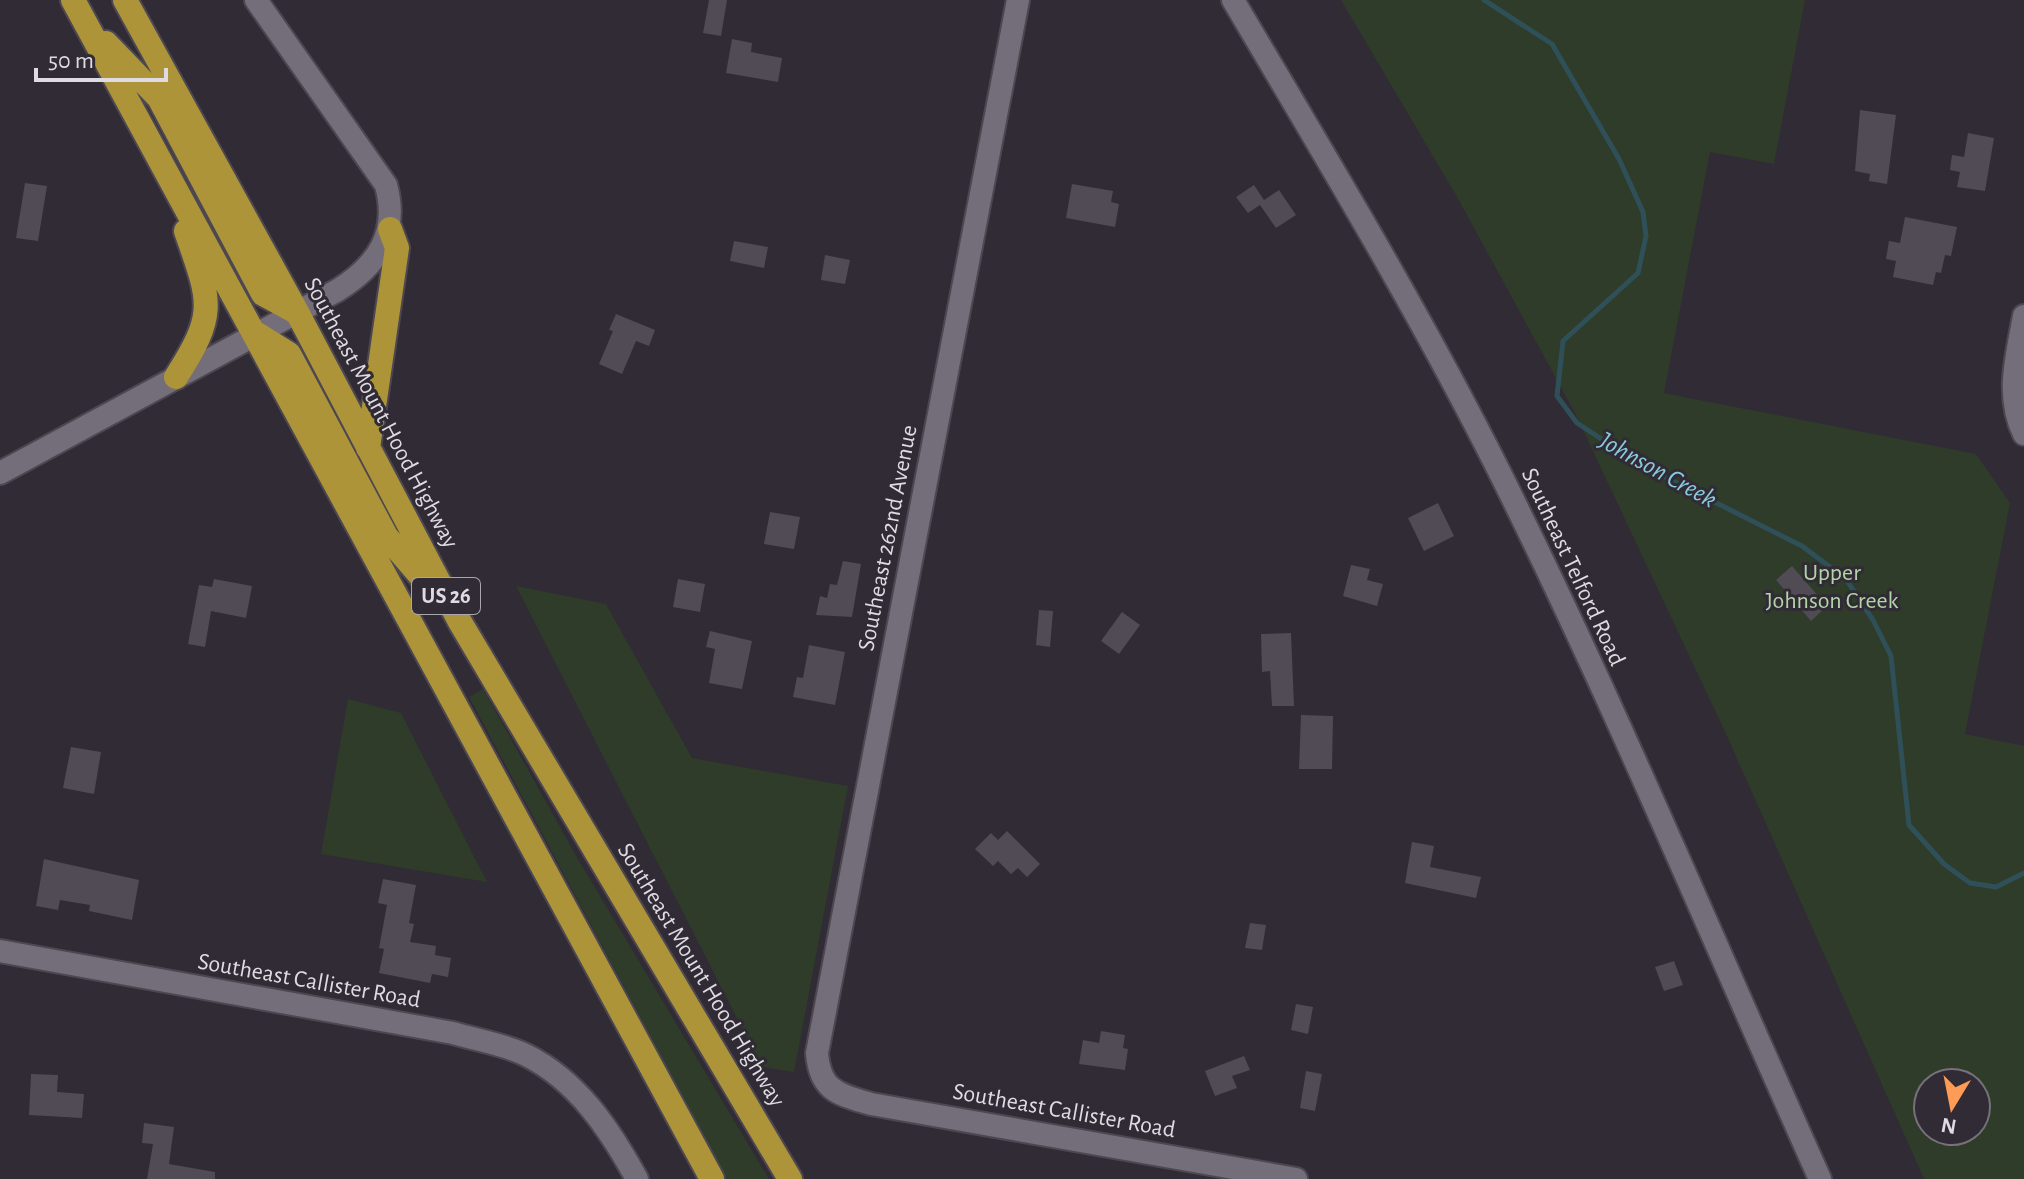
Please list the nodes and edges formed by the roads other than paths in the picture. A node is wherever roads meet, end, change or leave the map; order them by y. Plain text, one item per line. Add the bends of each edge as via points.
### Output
1 (125, 0) edge
2 (256, 0) edge
3 (1018, 0) edge
4 (1233, 0) edge
5 (78, 9) edge
6 (166, 172) junction
7 (390, 229) junction
8 (297, 312) junction
9 (2024, 316) edge
10 (256, 334) junction
11 (176, 377) junction
12 (2024, 434) edge
13 (368, 450) junction
14 (0, 473) edge
15 (460, 622) junction
16 (0, 951) edge
17 (826, 1085) joint
18 (637, 1179) edge
19 (712, 1179) edge
20 (790, 1179) edge
21 (1296, 1179) edge
22 (1820, 1179) edge

1 - 8 highway, Southeast Mount Hood Highway / US 26
2 - 7 street via 386,185
3 - 17 street, Southeast 262nd Avenue via 817,1053
4 - 22 street, Southeast Telford Road via 1401,287 1499,472
5 - 6 highway, US 26
5 - 8 highway via 159,98 263,294
6 - 10 highway, US 26
6 - 11 highway via 207,303 202,335
7 - 8 street via 365,271
7 - 13 highway via 397,248
8 - 10 street
8 - 13 highway, Southeast Mount Hood Highway / US 26
9 - 12 street via 2013,377 2016,418
10 - 11 street
10 - 15 highway via 289,354 386,536
10 - 19 highway, US 26
11 - 14 street
13 - 15 highway, Southeast Mount Hood Highway / US 26
15 - 20 highway, Southeast Mount Hood Highway / US 26
16 - 18 street, Southeast Callister Road via 453,1033 525,1054 562,1079 610,1129
17 - 21 street, Southeast Callister Road via 871,1104

